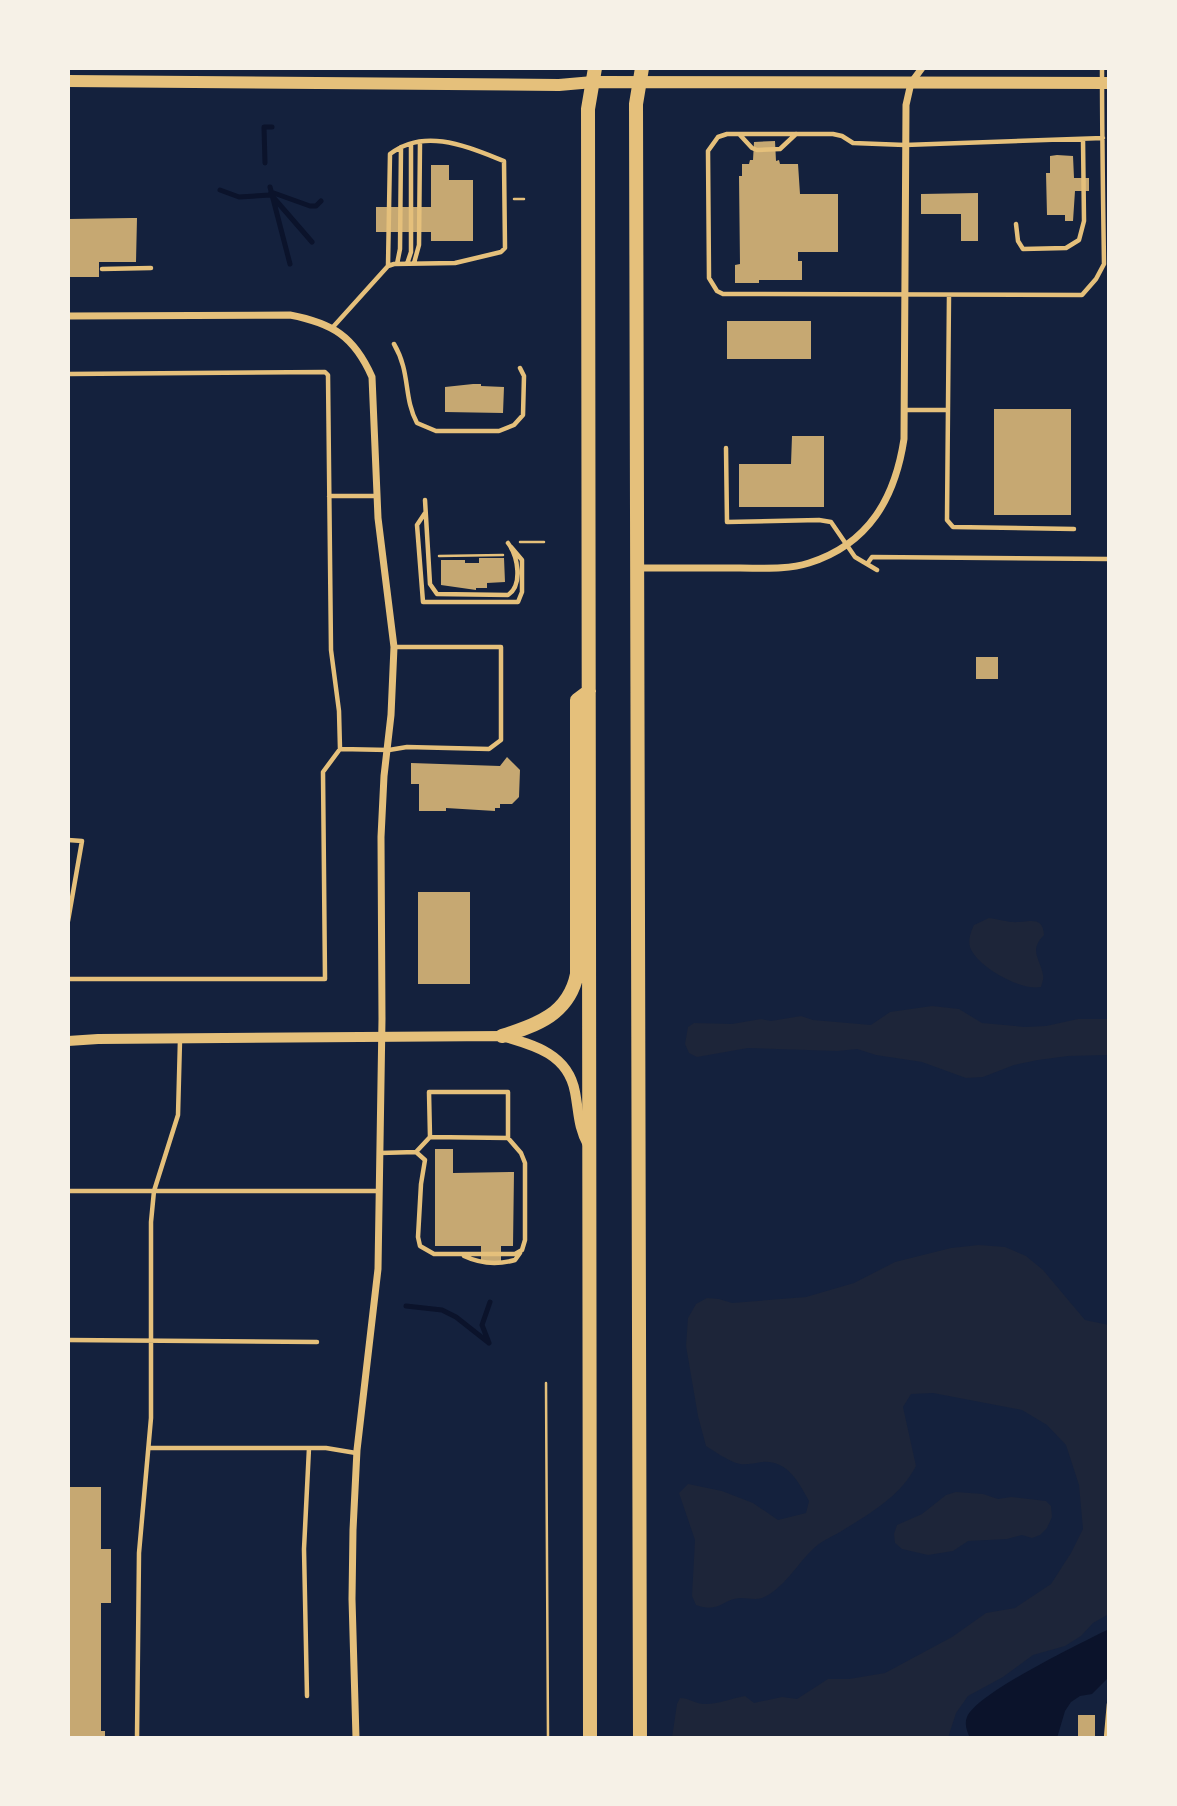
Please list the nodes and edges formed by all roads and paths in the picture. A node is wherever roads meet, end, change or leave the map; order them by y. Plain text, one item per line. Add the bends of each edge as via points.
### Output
1 (922, 68) edge
2 (1102, 68) edge
3 (594, 75) edge
4 (641, 75) edge
5 (68, 81) edge
6 (911, 83) junction
7 (1105, 83) edge
8 (740, 134) junction
9 (796, 134) junction
10 (1102, 138) junction
11 (1083, 139) junction
12 (419, 142) junction
13 (411, 144) junction
14 (905, 145) junction
15 (401, 147) junction
16 (512, 199) dead end
17 (524, 199) dead end
18 (1016, 224) dead end
19 (410, 263) junction
20 (397, 264) junction
21 (1106, 264) edge
22 (388, 266) junction
23 (102, 268) dead end
24 (151, 268) dead end
25 (905, 293) junction
26 (949, 295) junction
27 (68, 316) edge
28 (333, 327) junction
29 (394, 344) dead end
30 (520, 368) dead end
31 (68, 374) edge
32 (904, 410) junction
33 (948, 410) junction
34 (726, 448) dead end
35 (329, 496) junction
36 (377, 496) junction
37 (425, 500) dead end
38 (425, 513) junction
39 (1074, 529) dead end
40 (520, 542) dead end
41 (544, 542) dead end
42 (847, 545) junction
43 (503, 555) dead end
44 (432, 556) dead end
45 (1108, 559) edge
46 (867, 564) junction
47 (638, 568) junction
48 (877, 570) dead end
49 (394, 647) junction
50 (589, 691) junction
51 (340, 750) junction
52 (388, 750) junction
53 (68, 841) edge
54 (68, 921) edge
55 (68, 979) edge
56 (381, 1036) junction
57 (502, 1036) junction
58 (180, 1038) junction
59 (68, 1041) edge
60 (430, 1137) junction
61 (508, 1138) junction
62 (590, 1148) junction
63 (416, 1152) junction
64 (380, 1153) junction
65 (68, 1191) edge
66 (154, 1191) junction
67 (379, 1191) junction
68 (522, 1250) junction
69 (460, 1254) junction
70 (150, 1339) junction
71 (68, 1340) edge
72 (317, 1342) dead end
73 (546, 1383) dead end
74 (150, 1448) junction
75 (309, 1448) junction
76 (357, 1453) junction
77 (307, 1696) dead end
78 (1109, 1704) edge
79 (137, 1738) edge
80 (356, 1738) edge
81 (548, 1738) edge
82 (590, 1738) edge
83 (640, 1738) edge
84 (1106, 1738) edge

1 - 6 street
2 - 7 lane
3 - 4 main road
3 - 5 main road via 559,85
3 - 50 main road via 588,109
4 - 6 main road
4 - 47 main road via 636,104
6 - 7 main road
6 - 14 street
7 - 10 lane
8 - 9 lane
8 - 9 lane via 757,150 780,149
8 - 25 lane via 718,137 708,151 709,278 717,291
9 - 14 lane via 833,134 853,143
10 - 11 lane
10 - 21 lane
11 - 14 lane
11 - 18 lane via 1084,221 1079,240 1066,248 1023,249
12 - 13 lane
12 - 19 lane via 419,245
12 - 19 lane via 445,141 504,161 505,248 466,261
13 - 15 lane
13 - 19 lane
14 - 25 street
15 - 20 lane
15 - 22 lane via 390,154
16 - 17 path
19 - 20 lane
20 - 22 lane
21 - 26 lane via 1083,295
22 - 28 lane
23 - 24 lane
25 - 26 lane
25 - 32 street
26 - 33 lane
27 - 28 street via 290,315
28 - 36 street via 364,360 372,377
29 - 30 lane via 406,371 411,413 417,423 436,431 499,431 514,425 523,415
31 - 35 lane via 325,372
32 - 33 lane
32 - 42 street via 904,439 895,482 883,506
33 - 39 lane via 947,520 953,527
34 - 42 lane via 727,522 831,522
35 - 36 lane
35 - 51 lane via 331,649
36 - 49 street
37 - 38 lane
38 - 38 lane via 430,584 438,594 508,595 517,583 516,556 510,545 522,560 518,602 423,602 417,525
40 - 41 path
42 - 46 lane
42 - 47 street via 810,563 785,568
43 - 44 path
45 - 46 lane via 872,557
46 - 48 lane
47 - 83 main road
49 - 52 street
49 - 52 lane via 501,647 501,740 489,749
50 - 57 main road via 577,700 574,987 563,1007 553,1014
50 - 62 main road
51 - 52 lane
51 - 55 lane via 324,772 325,979
52 - 56 street via 381,837
53 - 54 lane via 82,841
56 - 57 street
56 - 58 street
56 - 64 street
57 - 62 street via 552,1054 565,1067 575,1089 580,1130
58 - 59 street
58 - 66 lane via 178,1115
60 - 61 lane
60 - 61 lane via 429,1092 508,1092
60 - 63 lane
61 - 68 lane via 526,1163 526,1240
62 - 82 main road
63 - 64 lane
63 - 69 lane via 425,1160 420,1246 434,1254
64 - 67 street
65 - 66 lane
66 - 67 lane
66 - 70 lane
67 - 76 street via 378,1269
68 - 69 lane via 515,1254
68 - 69 lane via 515,1260 505,1263 482,1263
70 - 71 lane
70 - 72 lane
70 - 74 lane
73 - 81 path
74 - 75 lane
74 - 79 lane via 139,1553
75 - 76 lane
75 - 77 lane via 304,1549
76 - 80 street via 352,1599
78 - 84 lane

